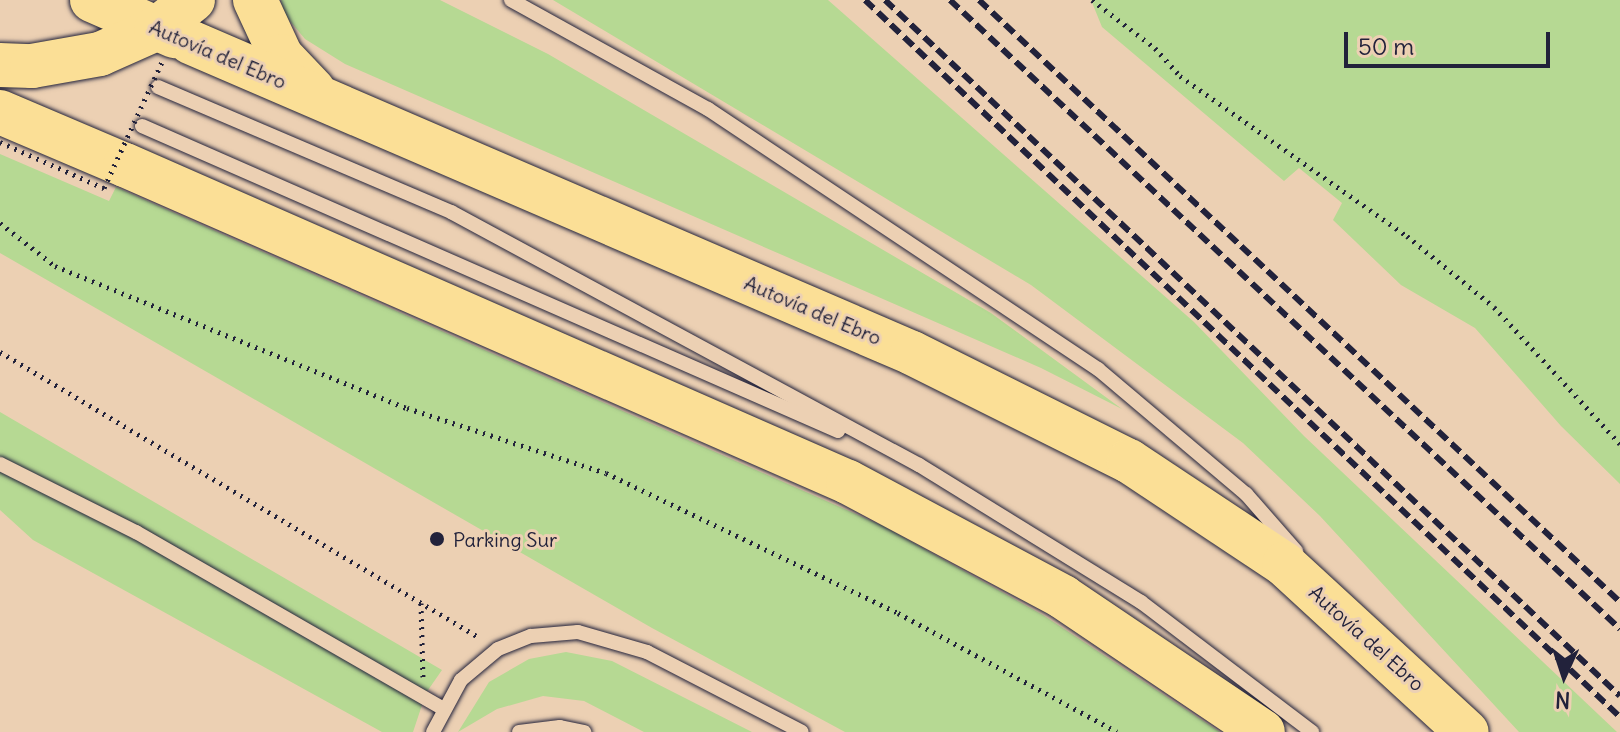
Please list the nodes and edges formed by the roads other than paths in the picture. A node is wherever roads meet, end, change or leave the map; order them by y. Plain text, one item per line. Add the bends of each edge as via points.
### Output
1 (92, 0) edge
2 (255, 0) edge
3 (511, 0) edge
4 (175, 33) edge
5 (0, 65) edge
6 (158, 87) dead end
7 (320, 97) junction
8 (0, 112) edge
9 (128, 151) junction
10 (0, 464) edge
11 (919, 465) junction
12 (1336, 607) junction
13 (442, 708) junction
14 (433, 732) edge
15 (519, 732) edge
16 (584, 732) edge
17 (802, 732) edge
18 (1263, 732) edge
19 (1312, 732) edge
20 (1467, 732) edge

1 - 4 main road, Autovía del Ebro
2 - 7 main road via 281,56
3 - 12 lane via 708,109 1098,369 1246,494
4 - 5 main road via 79,59
4 - 7 main road, Autovía del Ebro
6 - 11 lane via 451,212
7 - 12 main road, Autovía del Ebro via 912,353 1045,416 1209,510
8 - 9 main road
9 - 11 lane
9 - 18 main road via 888,501 1063,597
10 - 13 lane via 136,532
11 - 19 lane via 1141,602
12 - 20 main road, Autovía del Ebro
13 - 14 lane
13 - 17 lane via 461,680 498,649 554,632 612,639
15 - 16 lane via 560,727

